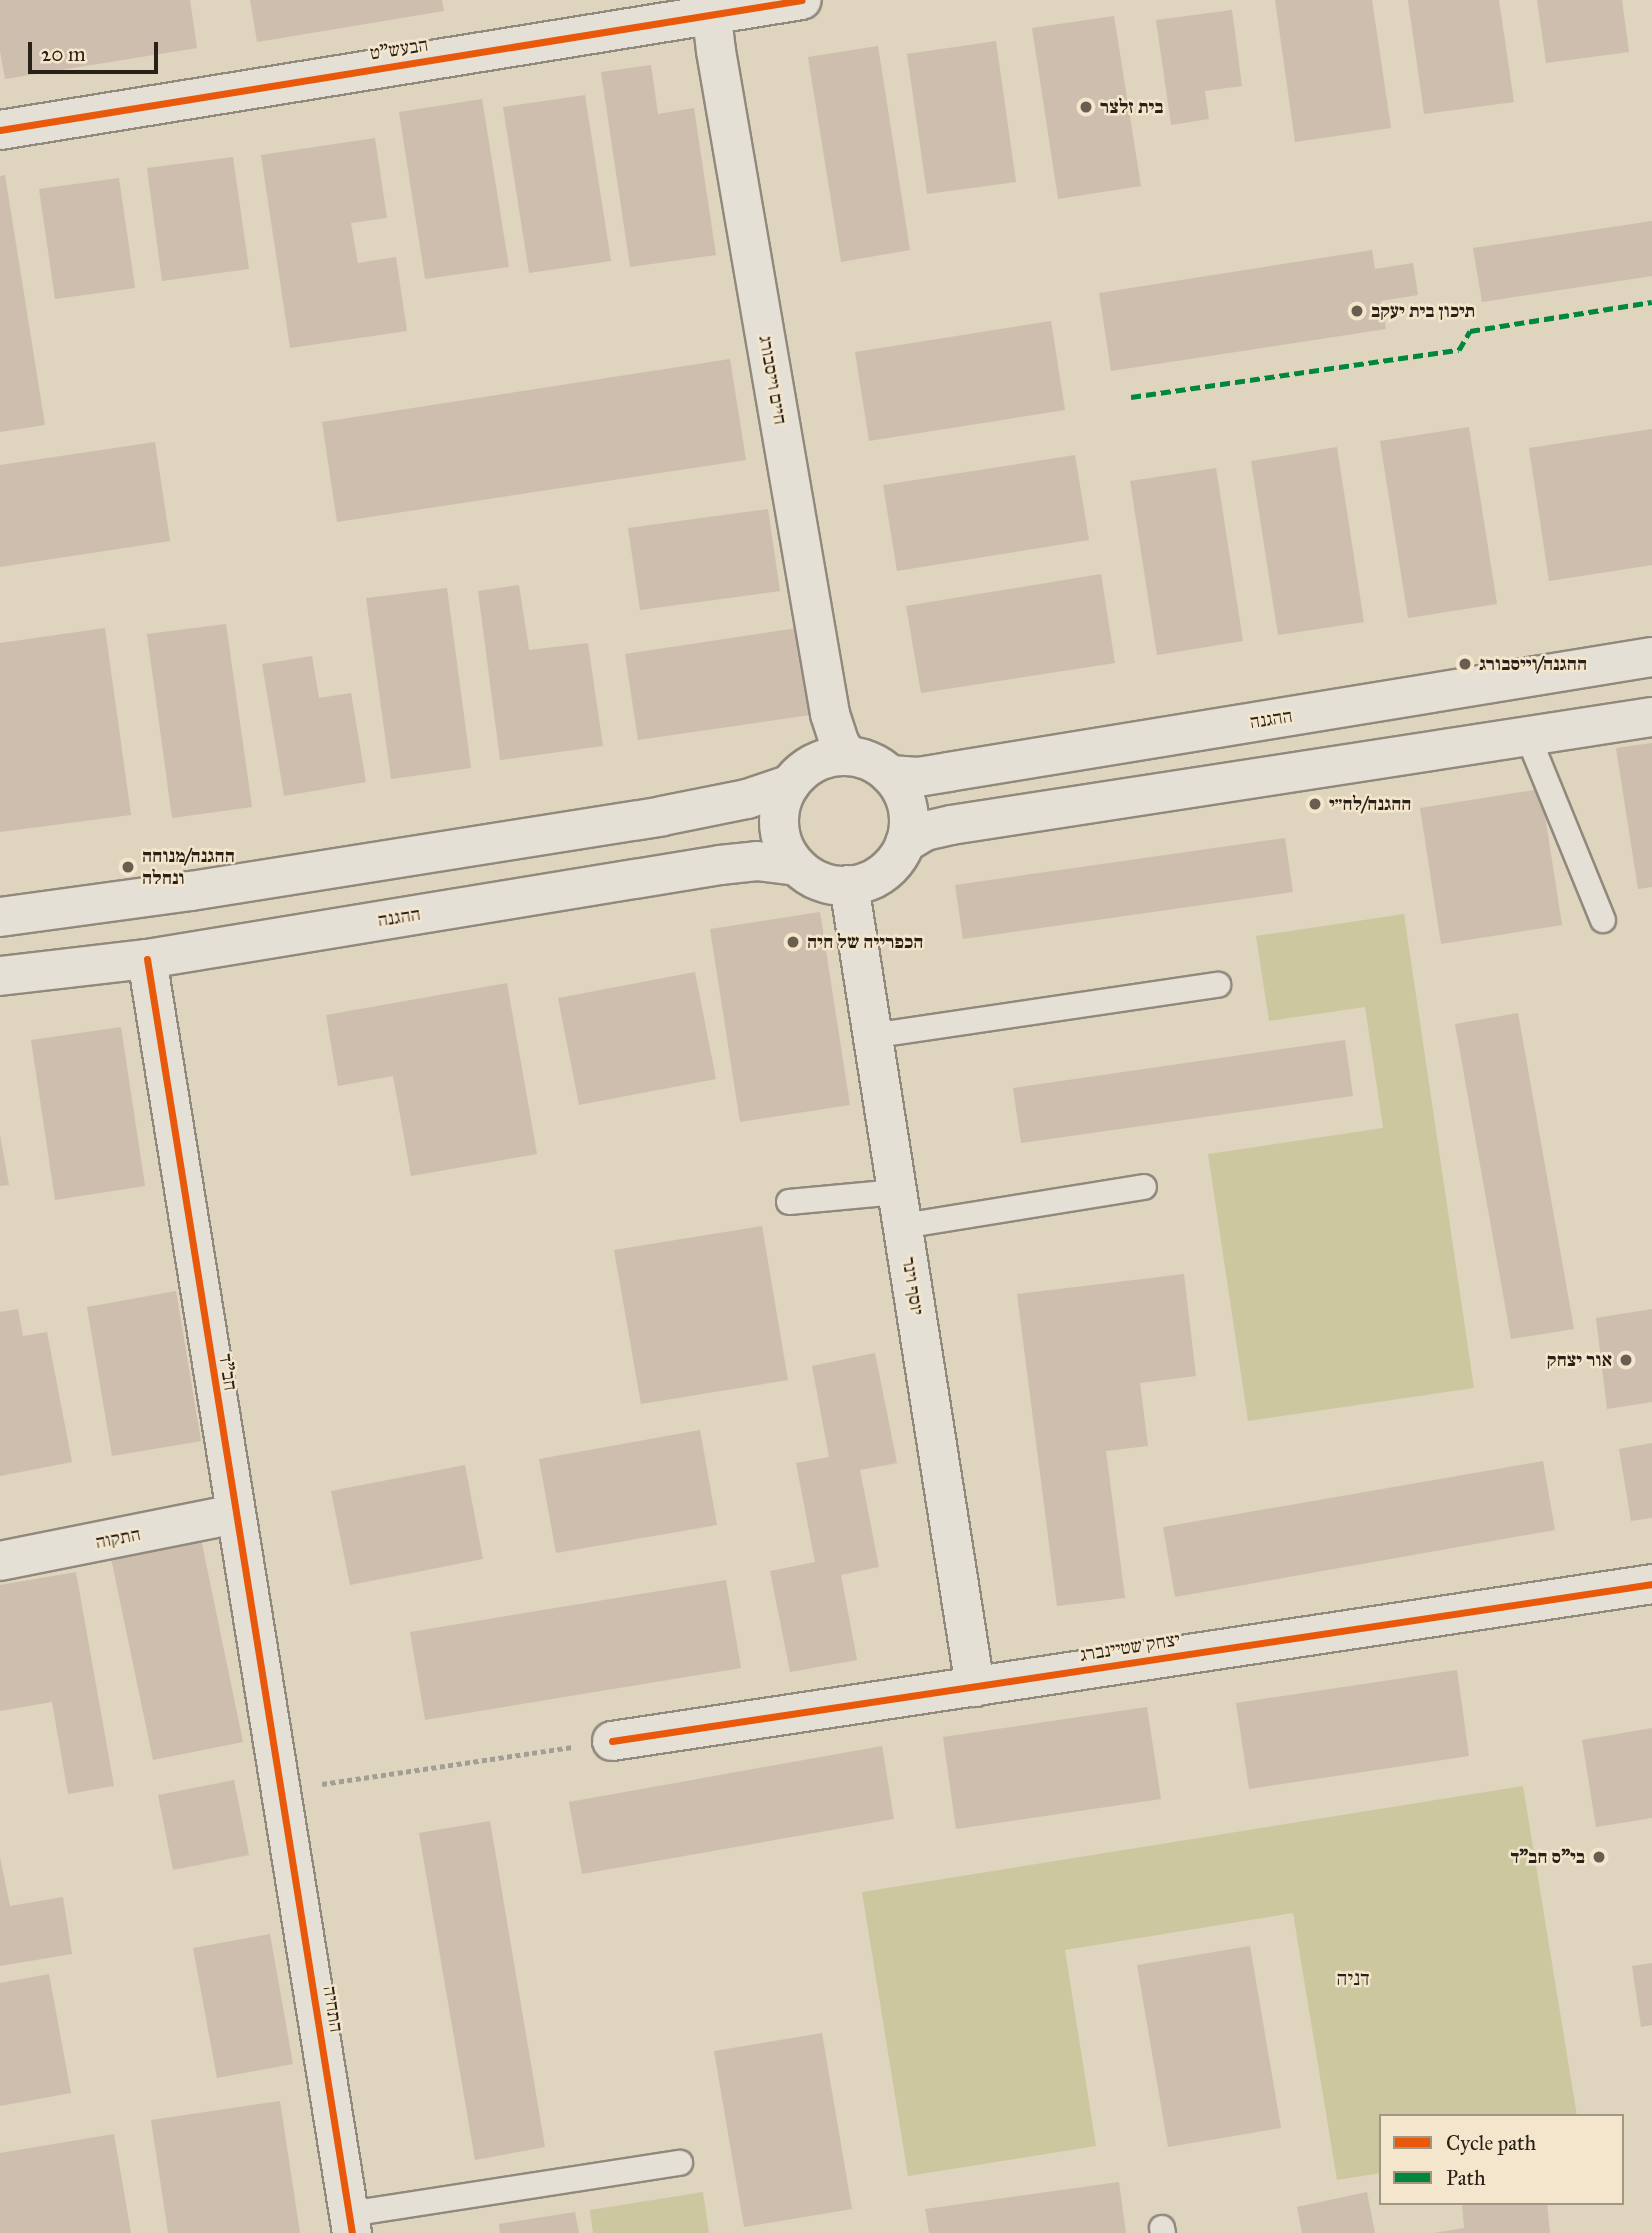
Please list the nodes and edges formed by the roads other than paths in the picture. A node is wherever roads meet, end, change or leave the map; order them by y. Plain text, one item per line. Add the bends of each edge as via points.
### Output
1 (802, 0) edge
2 (711, 7) edge
3 (0, 130) edge
4 (1652, 657) edge
5 (1652, 717) edge
6 (1527, 734) junction
7 (848, 756) junction
8 (890, 775) junction
9 (791, 784) junction
10 (905, 843) junction
11 (797, 866) junction
12 (849, 885) junction
13 (0, 917) edge
14 (1604, 920) dead end
15 (147, 959) junction
16 (0, 976) edge
17 (1218, 985) dead end
18 (871, 1036) junction
19 (1144, 1187) dead end
20 (789, 1202) dead end
21 (900, 1209) junction
22 (235, 1514) junction
23 (0, 1561) edge
24 (1652, 1584) edge
25 (975, 1686) junction
26 (612, 1741) road end
27 (282, 1790) joint
28 (680, 2162) dead end
29 (351, 2223) edge

1 - 2 street, הבעש"ט
2 - 3 street, הבעש"ט
2 - 7 street, חיים וייסבורג via 830,714 839,744
4 - 8 street, ההגנה via 919,777
5 - 6 street
6 - 10 street via 951,825 925,831
6 - 14 lane
7 - 8 street via 871,762
7 - 9 street via 816,762
8 - 10 street via 907,807
9 - 11 street via 782,799 780,835
9 - 13 street via 747,799 662,816
10 - 12 street via 894,862 877,876
11 - 12 street via 821,881
11 - 15 street, ההגנה via 757,861 720,865
12 - 18 street, יוסף וינר
15 - 16 street, ההגנה
15 - 22 street, חב"ד
17 - 18 lane
18 - 21 street, יוסף וינר
19 - 21 lane
20 - 21 lane
21 - 25 street, יוסף וינר
22 - 23 street, התקוה
22 - 27 street, חב"ד
24 - 25 street, יצחק שטיינברג
25 - 26 street, יצחק שטיינברג
27 - 29 street, התחיה
28 - 29 lane

